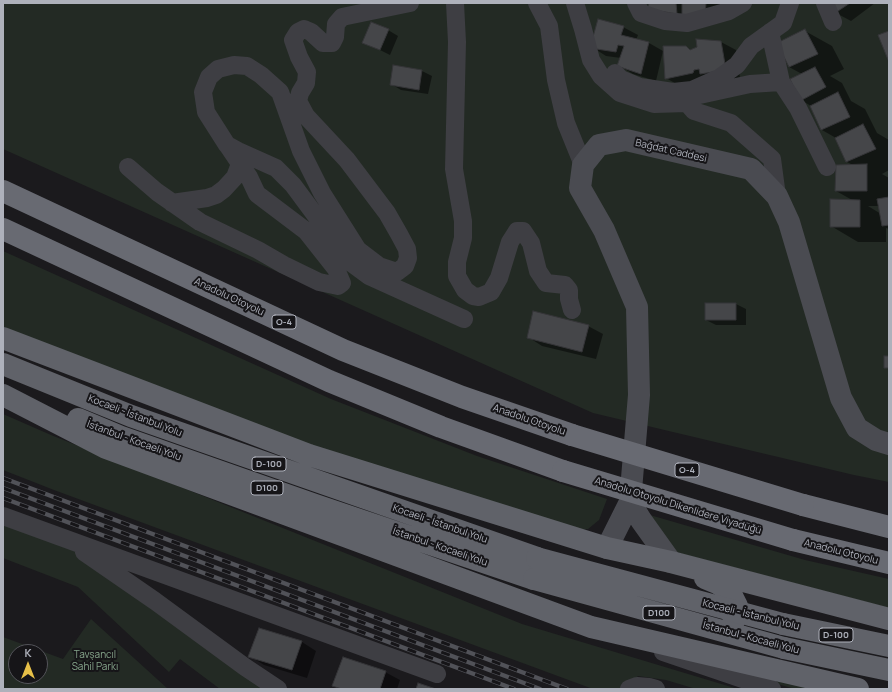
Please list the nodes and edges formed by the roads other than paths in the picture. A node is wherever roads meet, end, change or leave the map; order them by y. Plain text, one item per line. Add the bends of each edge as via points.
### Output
1 (410, 3) edge
2 (455, 3) edge
3 (538, 3) edge
4 (575, 3) edge
5 (636, 3) edge
6 (790, 3) edge
7 (825, 3) edge
8 (733, 6) edge
9 (833, 22) dead end
10 (770, 32) junction
11 (615, 73) dead end
12 (781, 82) junction
13 (687, 103) junction
14 (227, 145) junction
15 (240, 164) junction
16 (583, 165) junction
17 (128, 167) dead end
18 (827, 167) dead end
19 (3, 191) edge
20 (777, 196) junction
21 (172, 203) junction
22 (3, 229) edge
23 (572, 310) dead end
24 (464, 319) dead end
25 (3, 338) edge
26 (3, 364) edge
27 (3, 388) edge
28 (3, 395) edge
29 (889, 444) edge
30 (630, 502) junction
31 (3, 516) edge
32 (889, 527) edge
33 (64, 538) junction
34 (793, 540) joint
35 (607, 548) junction
36 (671, 562) junction
37 (889, 563) edge
38 (536, 569) junction
39 (889, 618) edge
40 (783, 624) joint
41 (592, 627) junction
42 (889, 646) edge
43 (723, 666) junction
44 (889, 670) edge
45 (437, 674) dead end
46 (278, 689) edge
47 (629, 689) edge
48 (656, 689) edge
49 (772, 689) edge
50 (858, 689) edge

1 - 14 street via 342,17 336,24 332,43 323,43 304,29 298,32 293,40 307,72 306,83 298,101 306,116 347,160 387,213 407,249 408,258 405,266 398,272 379,266 358,250 322,193 301,151 280,92 247,66 234,65 218,69 209,77 203,92 206,112
2 - 23 street via 454,169 463,221 463,238 456,262 457,276 465,290 473,296 479,297 491,292 499,278 510,242 517,231 523,231 531,243 538,271 546,283 565,285 569,290
3 - 16 street via 549,26 556,80 566,123
4 - 13 street via 591,60 602,76 620,93 654,104
5 - 8 street via 641,13 665,21 687,23
6 - 10 street via 783,23
7 - 9 street
10 - 11 street via 751,46 737,65 719,78 692,90 673,92 640,87 621,80
10 - 12 street
12 - 13 street via 743,85 695,96
12 - 18 street via 798,108
13 - 20 street via 694,111 732,123 772,159
14 - 15 street
14 - 24 street via 276,168 293,184 350,262 369,276
15 - 21 street via 235,177 216,195
15 - 21 street via 257,194 306,231 336,269 342,283 338,286 320,282 200,222
16 - 20 main road, Bağdat Caddesi via 599,145 626,140 751,170
16 - 30 main road via 580,188 604,230 637,307 639,395
17 - 21 street
19 - 32 highway, Anadolu Otoyolu / O-4, bridge via 343,350 462,396 572,435 803,505
20 - 29 main road, Bağdat Caddesi via 790,222 841,398 857,428 876,440
22 - 34 highway, Anadolu Otoyolu Dikenlidere Viyadüğü, bridge via 329,382 441,427 563,471
25 - 35 highway via 309,454
26 - 38 highway, Kocaeli - İstanbul Yolu / D-100 via 131,416
27 - 38 highway, İstanbul - Kocaeli Yolu / D100 via 121,437 315,505
28 - 41 highway via 106,448
30 - 35 main road
30 - 36 main road
31 - 33 street
33 - 45 street
33 - 46 street
34 - 37 highway, Anadolu Otoyolu
35 - 36 highway
35 - 41 highway via 594,565 582,599 583,611
36 - 39 highway
36 - 43 highway via 717,583 730,592 737,606
38 - 40 highway, Kocaeli - İstanbul Yolu / D100, bridge
38 - 44 highway, İstanbul - Kocaeli Yolu / D100, bridge via 784,648
40 - 42 highway, Kocaeli - İstanbul Yolu / D-100
41 - 43 highway
43 - 49 street
43 - 50 highway
47 - 48 street via 637,686

